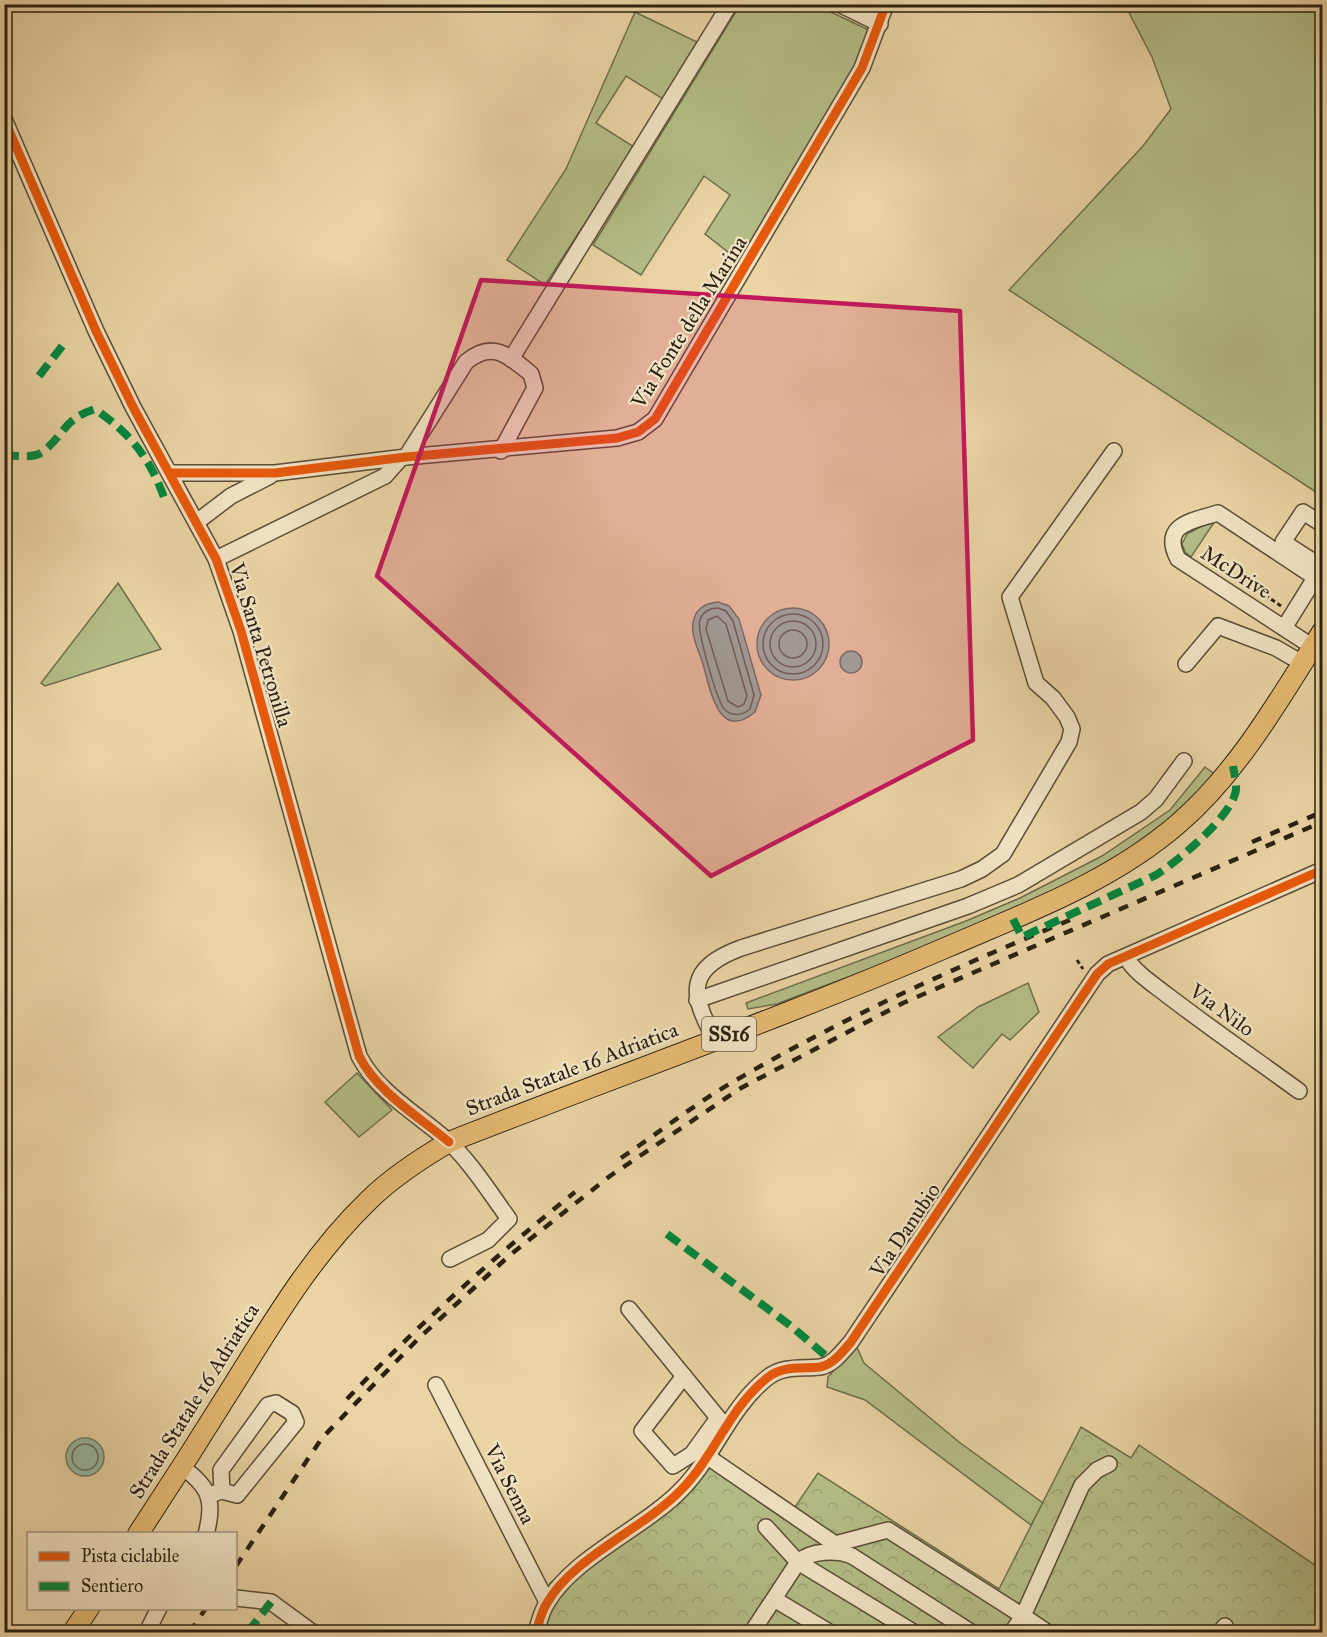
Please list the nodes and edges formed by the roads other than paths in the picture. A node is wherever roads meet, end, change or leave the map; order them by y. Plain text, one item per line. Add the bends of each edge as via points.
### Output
1 (730, 4) edge
2 (839, 4) edge
3 (886, 4) edge
4 (880, 24) junction
5 (4, 119) edge
6 (511, 359) junction
7 (501, 450) junction
8 (1114, 451) dead end
9 (403, 458) junction
10 (170, 473) junction
11 (275, 473) junction
12 (198, 521) junction
13 (1323, 524) edge
14 (216, 559) junction
15 (1321, 573) edge
16 (1284, 628) junction
17 (1312, 647) edge
18 (1186, 664) dead end
19 (1184, 761) dead end
20 (1323, 870) edge
21 (1126, 957) junction
22 (697, 1000) junction
23 (715, 1039) junction
24 (1299, 1091) dead end
25 (449, 1142) junction
26 (450, 1259) dead end
27 (629, 1309) dead end
28 (684, 1376) junction
29 (436, 1385) dead end
30 (722, 1423) junction
31 (708, 1456) junction
32 (1109, 1464) dead end
33 (178, 1473) junction
34 (215, 1493) junction
35 (766, 1527) dead end
36 (139, 1532) edge
37 (206, 1532) edge
38 (798, 1562) junction
39 (237, 1598) edge
40 (774, 1599) junction
41 (547, 1602) junction
42 (87, 1610) edge
43 (158, 1610) edge
44 (1023, 1616) junction
45 (756, 1631) edge
46 (73, 1632) edge
47 (147, 1632) edge
48 (312, 1632) edge
49 (536, 1632) edge
50 (830, 1632) edge
51 (913, 1632) edge
52 (971, 1632) edge
53 (1012, 1632) edge
54 (1047, 1632) edge

1 - 6 street
2 - 4 street
3 - 4 street, Via Fonte della Marina
4 - 7 street, Via Fonte della Marina via 862,68 655,419 638,432 617,438
5 - 10 street, Via Santa Petronilla via 96,330
6 - 7 street via 531,374 535,388
6 - 9 street via 492,350 479,351 466,362
7 - 9 street, Via Fonte della Marina
8 - 22 street via 1010,597 1036,684 1053,698 1072,729 1069,742 1003,854 961,879 717,958 699,978
9 - 11 street, Via Fonte della Marina
9 - 14 street via 385,476
10 - 11 street, Via Fonte della Marina
10 - 12 street, Via Santa Petronilla
11 - 12 street, Via Fonte della Marina via 231,496
12 - 14 street, Via Santa Petronilla
13 - 15 street via 1303,512 1283,542
14 - 25 street, Via Santa Petronilla via 241,631 359,1056 367,1072 381,1086
15 - 16 street
15 - 16 street, McDrive via 1218,513 1181,526 1175,534 1171,546 1178,559
16 - 17 street, McDrive
17 - 18 street via 1276,648 1218,626
17 - 23 main road, Strada Statale 16 Adriatica / SS16 via 1220,782 1180,822 1135,857 1041,907
19 - 22 street via 1156,799 1141,812 1018,885
20 - 21 street, Via Danubio
21 - 24 street, Via Nilo via 1150,982
21 - 30 street, Via Danubio via 1108,964 1091,981 840,1355 821,1367 786,1369 767,1378
22 - 23 street
23 - 25 main road, Strada Statale 16 Adriatica / SS16
25 - 26 street, Via Santa Petronilla via 509,1219 488,1240
25 - 33 main road, Strada Statale 16 Adriatica / SS16 via 408,1166 368,1200 336,1236 266,1330
27 - 28 street
28 - 30 street
28 - 30 street via 642,1431 673,1466 692,1454
29 - 41 street, Via Senna
30 - 31 street, Via Danubio
31 - 41 street, Via Danubio via 681,1491 573,1573
31 - 44 street via 835,1544 888,1530
32 - 44 street via 1096,1470 1082,1485
33 - 34 street
33 - 36 main road, Strada Statale 16 Adriatica / SS16
34 - 34 street via 237,1495 296,1422 292,1413 276,1403 268,1405 221,1470
34 - 37 street
35 - 38 street
38 - 40 street
38 - 51 street
38 - 52 street via 804,1556 840,1551
39 - 48 street via 271,1602
40 - 45 street
40 - 50 street
41 - 49 street, Via Danubio
42 - 46 main road
43 - 47 street
44 - 53 street
44 - 54 street

